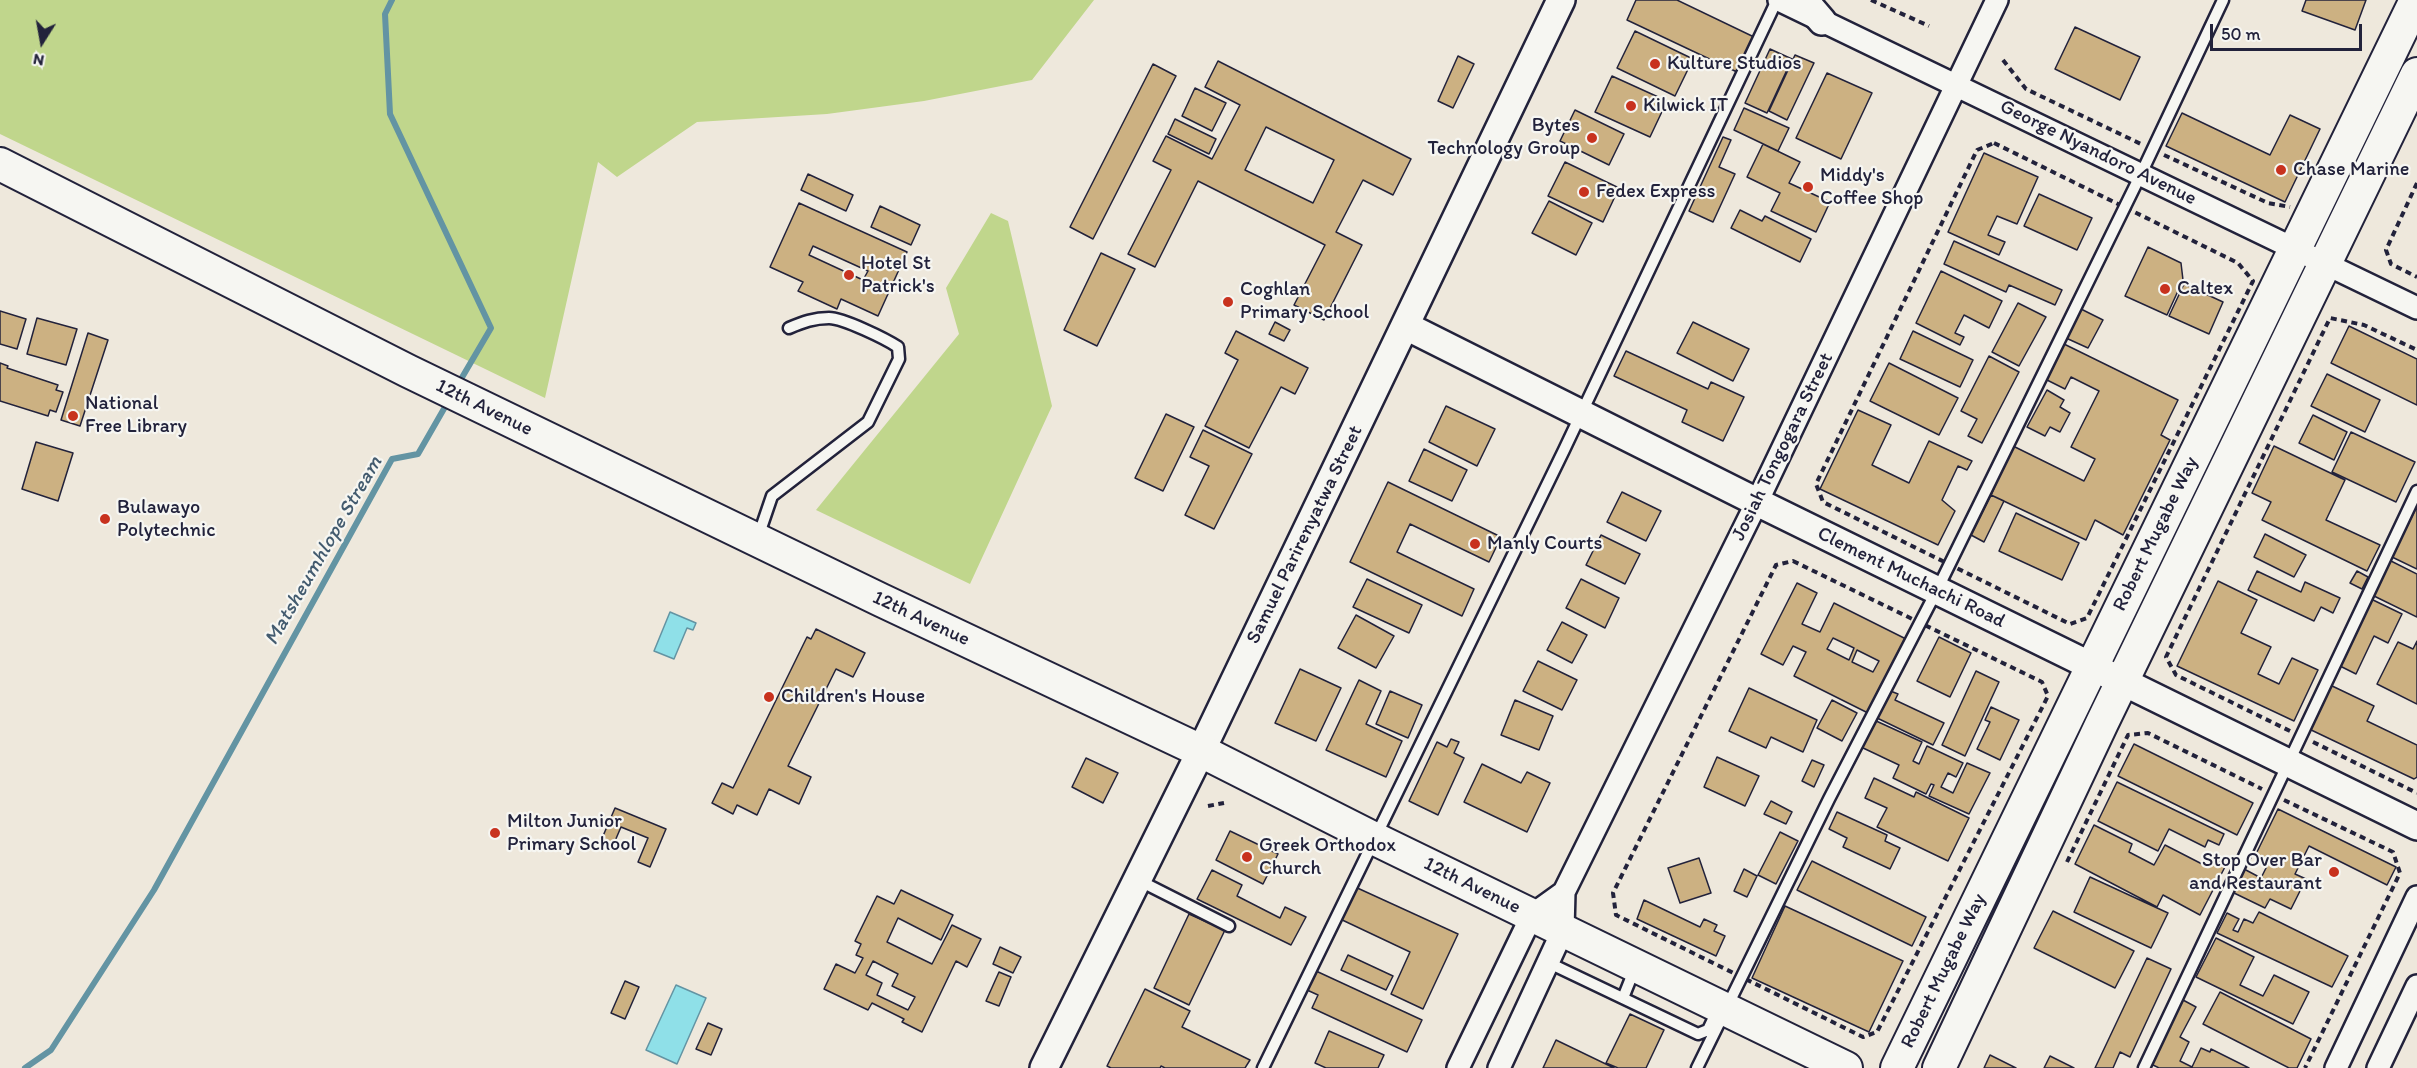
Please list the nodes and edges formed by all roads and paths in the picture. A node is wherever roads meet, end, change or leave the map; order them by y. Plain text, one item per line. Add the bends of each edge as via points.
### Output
1 (1561, 0) edge
2 (1778, 0) edge
3 (1804, 0) edge
4 (1871, 0) edge
5 (1996, 0) edge
6 (2223, 0) edge
7 (2416, 0) edge
8 (1822, 21) junction
9 (1929, 26) dead end
10 (2417, 74) edge
11 (1957, 85) junction
12 (2, 167) edge
13 (2141, 174) junction
14 (2417, 183) edge
15 (2295, 248) junction
16 (2326, 264) junction
17 (2417, 277) edge
18 (2417, 308) edge
19 (1407, 326) junction
20 (789, 328) dead end
21 (2417, 350) edge
22 (1581, 412) junction
23 (2417, 491) edge
24 (1757, 502) junction
25 (757, 540) junction
26 (1937, 590) junction
27 (2092, 666) junction
28 (2122, 681) junction
29 (2300, 736) junction
30 (1201, 751) junction
31 (2287, 762) junction
32 (2417, 793) edge
33 (2272, 794) junction
34 (1224, 803) dead end
35 (1208, 806) dead end
36 (2417, 826) edge
37 (1375, 839) junction
38 (2066, 864) dead end
39 (1137, 879) junction
40 (1564, 892) junction
41 (2417, 897) edge
42 (1532, 915) junction
43 (1229, 926) dead end
44 (1563, 930) junction
45 (1547, 962) junction
46 (1636, 965) junction
47 (2417, 986) edge
48 (1623, 998) junction
49 (1723, 1008) junction
50 (1044, 1068) edge
51 (1263, 1068) edge
52 (1458, 1068) edge
53 (1499, 1068) edge
54 (1697, 1068) edge
55 (1846, 1068) edge
56 (1896, 1068) edge
57 (1938, 1068) edge
58 (2144, 1068) edge
59 (2305, 1068) edge
60 (2336, 1068) edge
61 (2378, 1068) edge

1 - 19 street, Samuel Parirenyatwa Street
2 - 8 street, George Nyandoro Avenue
2 - 22 lane
3 - 8 street
4 - 9 path
5 - 11 street, Josiah Tongogara Street
6 - 13 lane
7 - 15 main road, Robert Mugabe Way
8 - 11 street, George Nyandoro Avenue
10 - 16 main road, Robert Mugabe Way
11 - 13 street, George Nyandoro Avenue
11 - 24 street, Josiah Tongogara Street
12 - 25 main road, 12th Avenue via 493,413
13 - 15 street, George Nyandoro Avenue
13 - 26 lane
14 - 17 path via 2386,250 2391,264
15 - 16 street, George Nyandoro Avenue
15 - 27 main road, Robert Mugabe Way
16 - 18 street, George Nyandoro Avenue
16 - 28 main road, Robert Mugabe Way
19 - 22 street, Clement Muchachi Road
19 - 30 street, Samuel Parirenyatwa Street
20 - 25 lane via 808,320 832,318 887,340 898,347 899,359 868,422 772,496
21 - 29 path via 2364,324 2330,318 2166,657 2175,675
22 - 24 street, Clement Muchachi Road
22 - 37 lane
23 - 29 lane
24 - 26 street, Clement Muchachi Road
24 - 40 street, Josiah Tongogara Street
25 - 30 main road, 12th Avenue
26 - 27 street, Clement Muchachi Road
26 - 49 lane
27 - 28 street, Clement Muchachi Road
27 - 56 main road, Robert Mugabe Way
28 - 31 street, Clement Muchachi Road
28 - 57 main road, Robert Mugabe Way
29 - 31 lane
29 - 32 path
30 - 37 main road, 12th Avenue
30 - 39 street, Samuel Parirenyatwa Street
31 - 33 lane
31 - 36 street, Clement Muchachi Road
33 - 38 path via 2148,733 2128,735
33 - 58 lane
33 - 59 path via 2393,852 2400,873
34 - 35 path
37 - 42 main road, 12th Avenue
37 - 51 lane
39 - 43 lane
39 - 50 street, Samuel Parirenyatwa Street
40 - 42 street, Josiah Tongogara Street
40 - 44 street, Josiah Tongogara Street
41 - 60 street
42 - 44 main road, 12th Avenue
42 - 52 street, Josiah Tongogara Street
44 - 45 street, Josiah Tongogara Street
44 - 46 main road, 12th Avenue
45 - 48 lane
45 - 53 street, Josiah Tongogara Street
46 - 48 lane
46 - 49 main road, 12th Avenue
47 - 61 street
48 - 49 lane via 1698,1034 1708,1030
49 - 54 lane
49 - 55 main road, 12th Avenue

